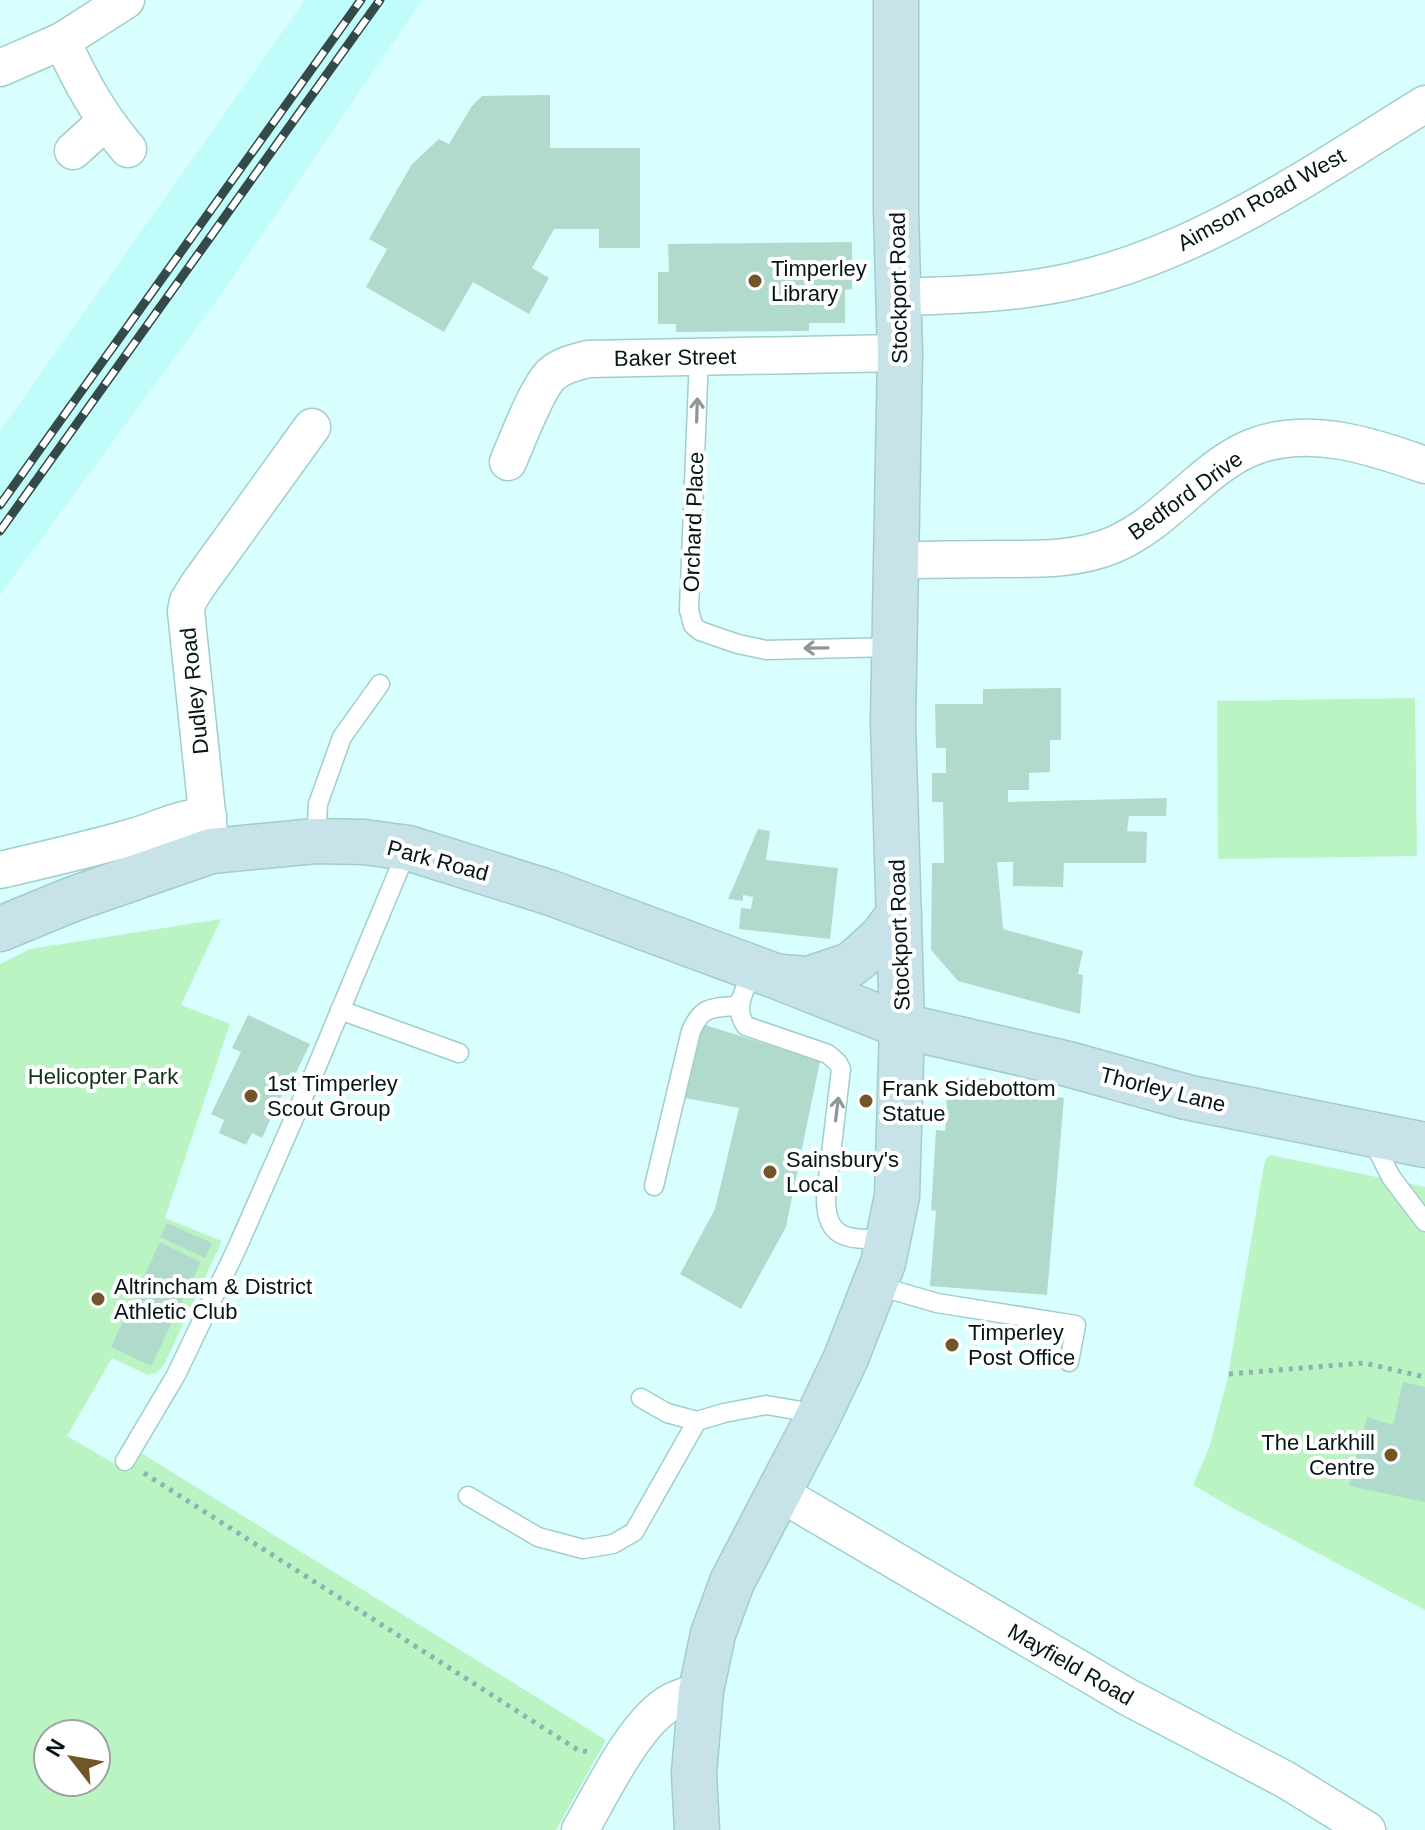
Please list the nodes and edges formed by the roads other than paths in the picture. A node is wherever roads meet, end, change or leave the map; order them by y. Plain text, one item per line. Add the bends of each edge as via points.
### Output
1 (126, 0) edge
2 (896, 0) edge
3 (62, 41) junction
4 (0, 68) edge
5 (1425, 104) edge
6 (73, 151) dead end
7 (899, 297) junction
8 (900, 353) junction
9 (699, 356) junction
10 (312, 427) dead end
11 (508, 462) dead end
12 (1425, 465) edge
13 (895, 560) junction
14 (894, 647) junction
15 (380, 684) dead end
16 (210, 833) junction
17 (316, 841) junction
18 (408, 848) junction
19 (0, 870) edge
20 (899, 914) junction
21 (0, 929) edge
22 (757, 982) junction
23 (340, 1010) junction
24 (902, 1026) junction
25 (459, 1053) dead end
26 (1369, 1133) junction
27 (1425, 1145) edge
28 (654, 1186) dead end
29 (1425, 1222) edge
30 (888, 1239) junction
31 (875, 1285) junction
32 (1069, 1362) dead end
33 (641, 1398) dead end
34 (819, 1414) junction
35 (697, 1421) junction
36 (125, 1461) road end
37 (778, 1492) junction
38 (468, 1496) dead end
39 (701, 1691) junction
40 (580, 1830) edge
41 (697, 1830) edge
42 (1367, 1830) edge

1 - 3 street
2 - 7 main road, Stockport Road
3 - 4 street
3 - 6 street via 79,78 117,135
5 - 7 street, Aimson Road West via 1281,193 1127,265 1021,291
7 - 8 main road, Stockport Road
8 - 9 street, Baker Street
8 - 13 main road, Stockport Road
9 - 11 street, Baker Street via 588,359 562,368 543,384
14 -> 9 lane, Orchard Place via 766,650 693,625 689,610
10 - 16 street, Dudley Road via 188,601
12 - 13 street, Bedford Drive via 1361,444 1271,441 1225,463 1138,533 1111,546 1059,559
13 - 14 main road, Stockport Road
14 - 20 main road, Stockport Road
15 - 17 lane via 342,737 318,804
16 - 17 main road, Park Road
16 - 19 street, Park Road via 187,817 95,848
16 - 21 main road, Park Road
17 - 18 main road, Park Road
18 - 22 main road, Park Road via 551,893
18 - 23 lane
20 - 22 main road, Park Road via 850,965 808,979
20 - 24 main road, Stockport Road
22 - 24 main road, Park Road
22 - 28 lane via 735,1006 708,1009 696,1019
30 -> 22 lane via 843,1236 828,1221 841,1069 823,1052 746,1026 739,1011
23 - 25 lane
23 - 36 lane via 198,1331
24 - 26 main road, Thorley Lane via 1186,1097
24 - 30 main road, Stockport Road via 897,1196
26 - 27 main road, Thorley Lane
26 - 29 lane via 1391,1177
30 - 31 main road, Stockport Road
31 - 32 lane via 937,1303 1076,1325
31 - 34 main road, Stockport Road
33 - 35 lane
34 - 35 lane via 766,1405
34 - 37 main road, Stockport Road
35 - 38 lane via 634,1532 613,1544 583,1549 538,1537
37 - 39 main road, Stockport Road via 732,1582 713,1634
37 - 42 street, Mayfield Road
39 - 40 street via 671,1702 642,1728
39 - 41 main road, Stockport Road via 694,1773

